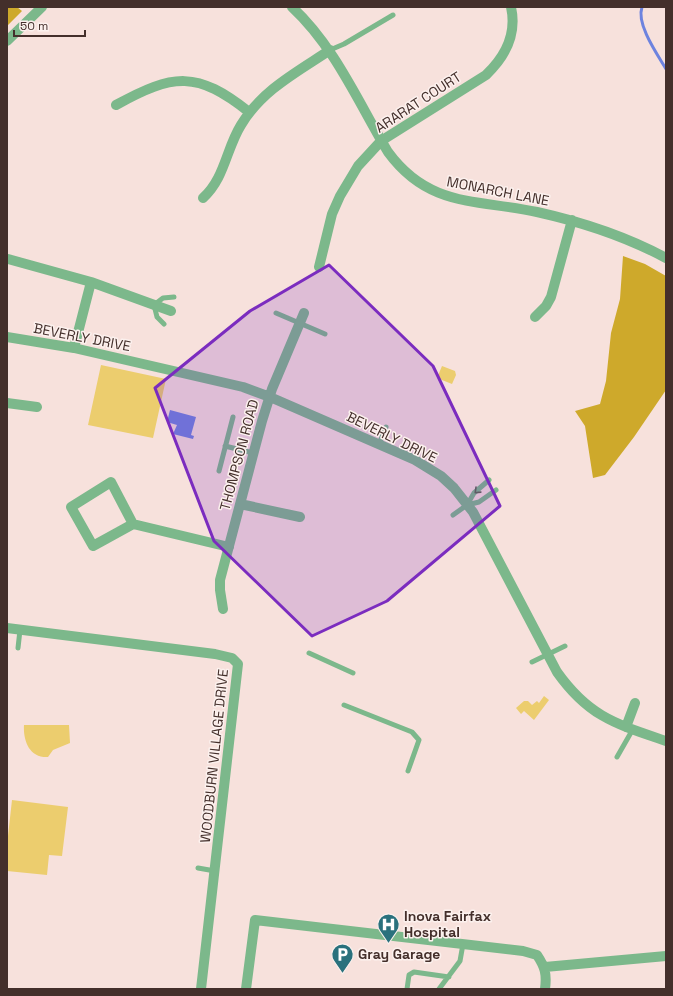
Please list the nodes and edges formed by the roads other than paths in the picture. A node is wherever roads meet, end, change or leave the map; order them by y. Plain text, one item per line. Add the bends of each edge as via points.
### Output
1 (42, 7) edge
2 (292, 7) edge
3 (510, 7) edge
4 (393, 15) dead end
5 (7, 41) edge
6 (330, 50) junction
7 (116, 105) dead end
8 (249, 112) junction
9 (381, 141) junction
10 (203, 198) dead end
11 (572, 220) junction
12 (7, 256) edge
13 (666, 258) edge
14 (319, 267) dead end
15 (91, 282) junction
16 (174, 297) dead end
17 (154, 305) junction
18 (171, 311) dead end
19 (276, 313) dead end
20 (304, 313) dead end
21 (535, 318) dead end
22 (300, 323) junction
23 (164, 324) dead end
24 (325, 334) dead end
25 (7, 337) edge
26 (74, 348) junction
27 (270, 397) junction
28 (7, 403) edge
29 (38, 407) dead end
30 (233, 417) dead end
31 (386, 427) dead end
32 (379, 444) junction
33 (225, 446) junction
34 (253, 453) junction
35 (219, 471) dead end
36 (490, 480) dead end
37 (496, 490) dead end
38 (240, 504) junction
39 (467, 504) junction
40 (453, 515) dead end
41 (300, 517) dead end
42 (133, 524) junction
43 (229, 547) junction
44 (223, 609) dead end
45 (7, 628) edge
46 (20, 630) junction
47 (565, 646) dead end
48 (18, 648) dead end
49 (309, 653) dead end
50 (548, 655) junction
51 (532, 662) dead end
52 (353, 673) dead end
53 (635, 703) dead end
54 (344, 705) dead end
55 (630, 728) junction
56 (424, 736) dead end
57 (419, 740) junction
58 (666, 741) edge
59 (617, 757) dead end
60 (408, 771) dead end
61 (198, 868) dead end
62 (215, 871) junction
63 (463, 944) junction
64 (666, 956) edge
65 (545, 967) junction
66 (449, 977) junction
67 (201, 989) edge
68 (246, 989) edge
69 (407, 989) edge
70 (439, 989) edge
71 (545, 989) edge

1 - 5 street
2 - 6 street, MONARCH LANE
3 - 9 street, ARARAT COURT via 512,21 508,44 496,66 486,75
4 - 6 lane
6 - 8 street via 276,85
6 - 9 street, MONARCH LANE
7 - 8 street via 158,84 186,81 215,88 227,94
8 - 10 street via 237,132 221,174
9 - 11 street, MONARCH LANE via 398,166 411,178 441,195
9 - 14 street, ARARAT COURT via 358,166 340,196 332,214
11 - 13 street, MONARCH LANE via 616,234
11 - 21 street via 551,297
12 - 15 street
15 - 17 street
15 - 26 street
16 - 17 lane via 164,298
17 - 18 street
17 - 23 lane via 156,317
19 - 22 lane
20 - 22 street, THOMPSON ROAD
22 - 24 lane
22 - 27 street, THOMPSON ROAD
25 - 26 street, BEVERLY DRIVE
26 - 27 street, BEVERLY DRIVE via 243,387
27 - 32 street, BEVERLY DRIVE
27 - 34 street, THOMPSON ROAD
28 - 29 street
30 - 33 lane
31 - 32 lane
32 - 39 street, BEVERLY DRIVE via 426,466 454,488
33 - 34 lane
33 - 35 lane
34 - 38 street, THOMPSON ROAD
36 -> 39 lane via 474,493
37 - 39 lane via 479,502
38 - 41 street
38 - 43 street, THOMPSON ROAD
39 - 40 lane
39 - 50 street, BEVERLY DRIVE
42 - 42 street via 93,546 72,507 111,482
42 - 43 street
43 - 44 street, THOMPSON ROAD via 220,590
45 - 46 street, WOODBURN VILLAGE DRIVE
46 - 48 lane
46 - 62 street, WOODBURN VILLAGE DRIVE via 215,654 232,658 238,664
47 - 50 lane
49 - 52 lane
50 - 51 lane
50 - 55 street, BEVERLY DRIVE via 557,672 581,701 608,720
53 - 55 street
54 - 57 lane via 412,732
55 - 58 street, BEVERLY DRIVE
55 - 59 lane
56 - 57 lane
57 - 60 lane
61 - 62 lane
62 - 67 street, WOODBURN VILLAGE DRIVE
63 - 65 street via 523,951 537,955
63 - 66 lane via 460,962
63 - 68 street via 255,920
64 - 65 street
65 - 71 street
66 - 69 lane via 414,972 409,975
66 - 70 lane

